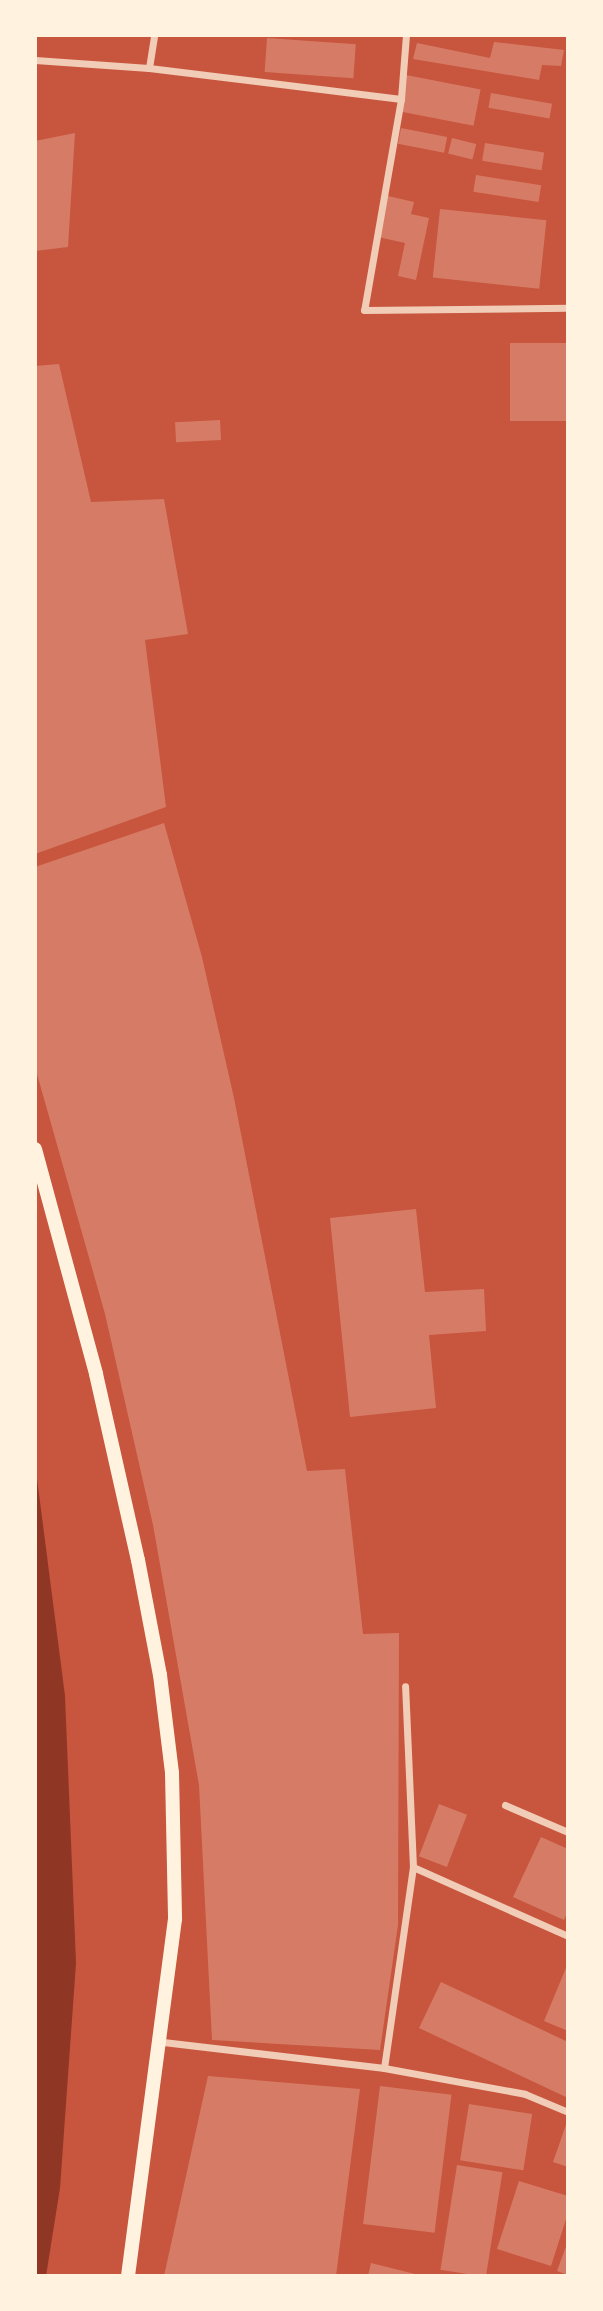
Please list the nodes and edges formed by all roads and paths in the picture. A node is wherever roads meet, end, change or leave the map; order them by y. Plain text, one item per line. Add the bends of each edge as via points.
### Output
1 (155, 35) edge
2 (406, 35) edge
3 (35, 60) edge
4 (149, 68) junction
5 (401, 99) junction
6 (568, 308) edge
7 (35, 1149) edge
8 (405, 1686) dead end
9 (505, 1805) dead end
10 (568, 1832) edge
11 (413, 1867) junction
12 (568, 1936) edge
13 (163, 2042) junction
14 (384, 2068) junction
15 (568, 2112) edge
16 (128, 2276) edge

1 - 4 street
2 - 5 street
3 - 4 street
4 - 5 street
5 - 6 street via 364,310
7 - 13 main road via 96,1374 160,1675 172,1773 175,1919
8 - 11 street
9 - 10 street
11 - 12 street
11 - 14 street
13 - 14 street
13 - 16 main road
14 - 15 street via 525,2094

